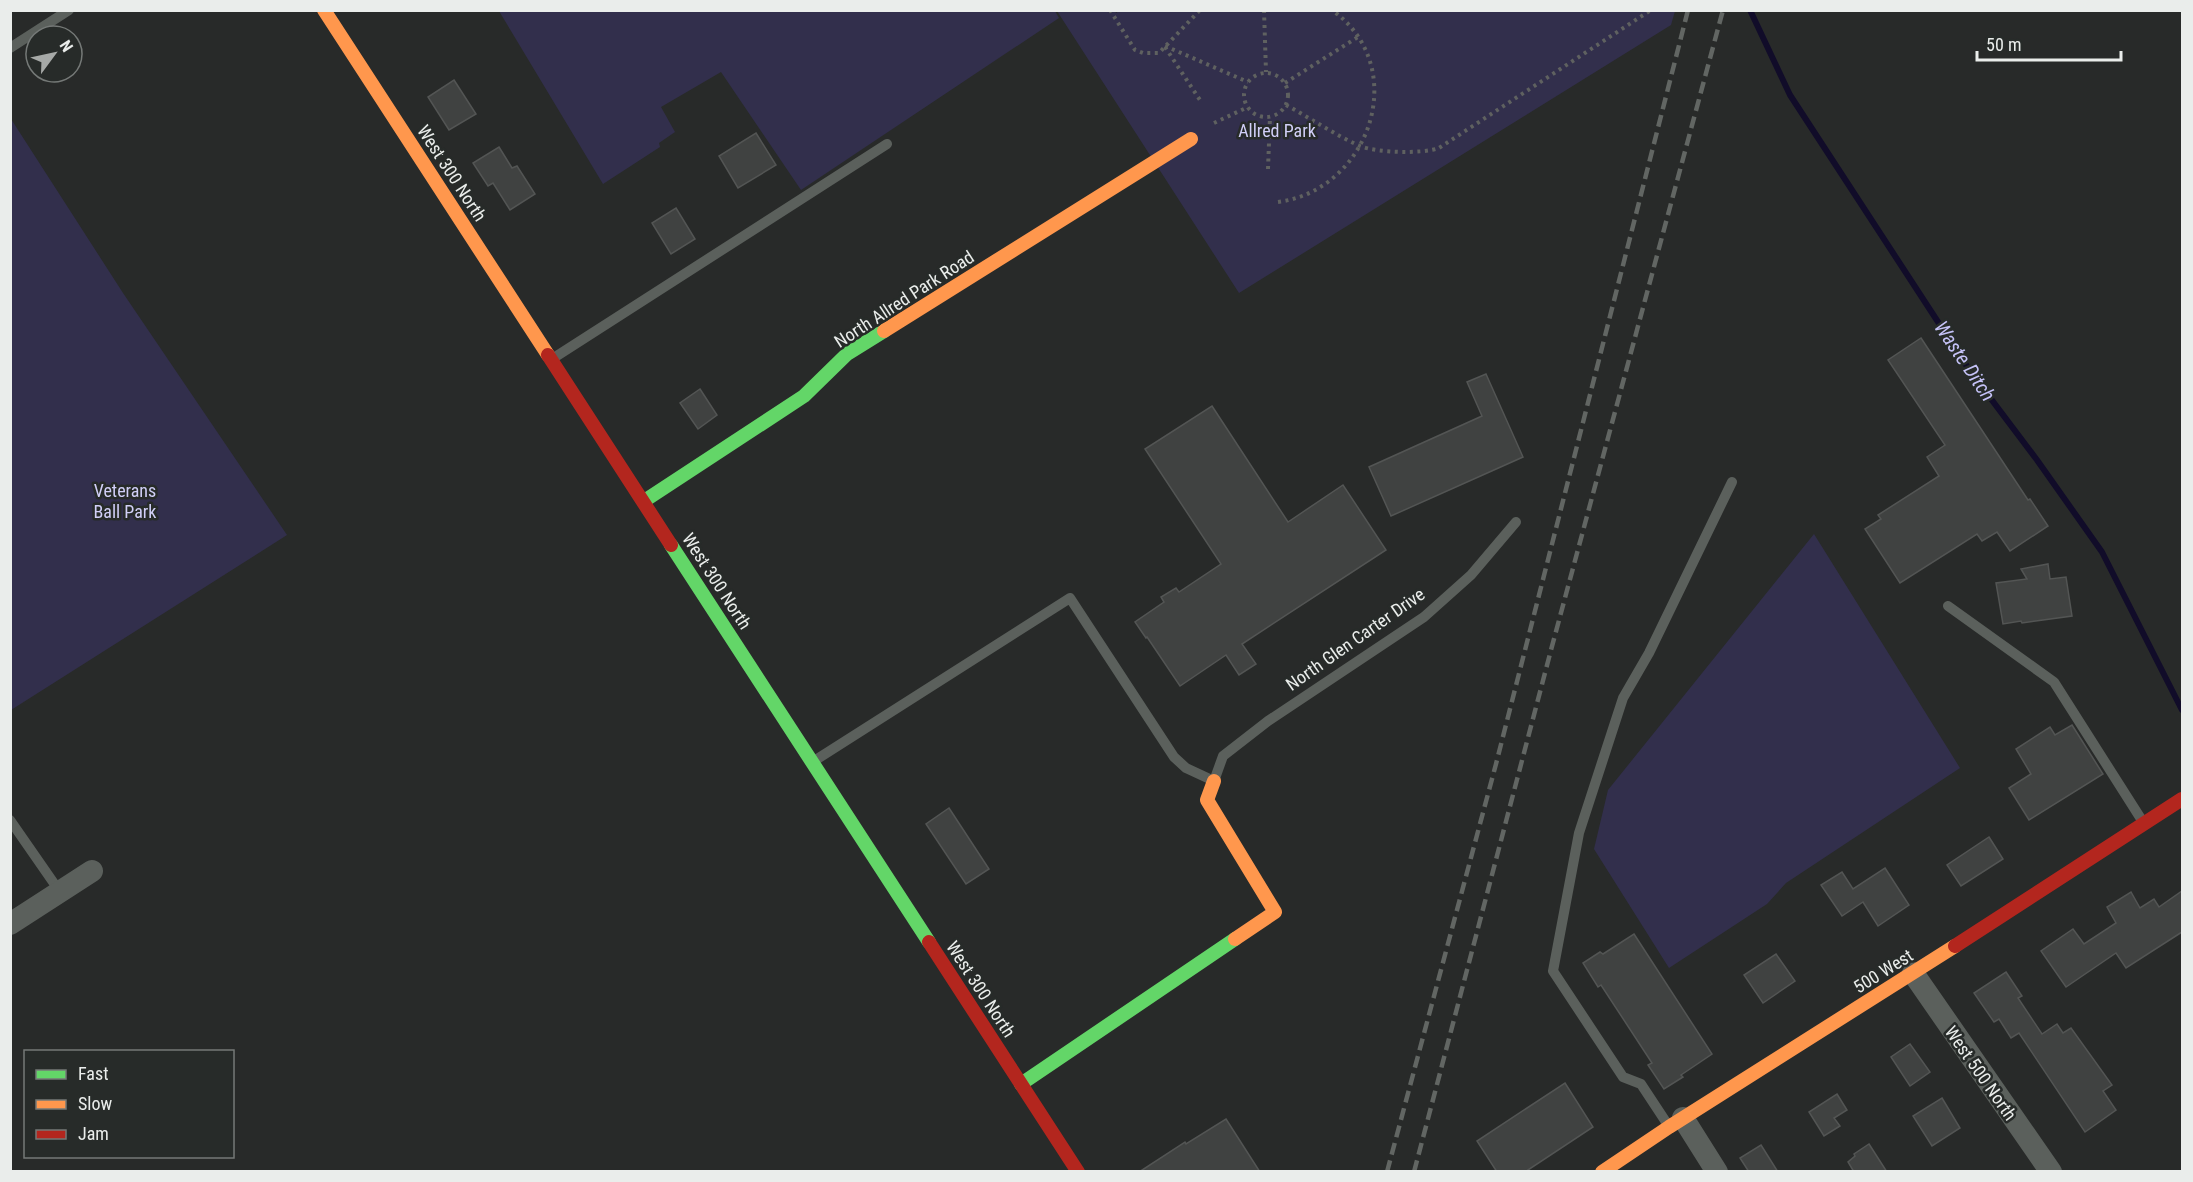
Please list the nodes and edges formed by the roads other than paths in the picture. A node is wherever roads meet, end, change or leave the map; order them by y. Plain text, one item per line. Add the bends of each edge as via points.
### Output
1 (69, 10) edge
2 (324, 10) edge
3 (10, 48) edge
4 (1191, 138) dead end
5 (887, 144) dead end
6 (552, 359) junction
7 (1732, 482) dead end
8 (644, 501) junction
9 (1516, 522) dead end
10 (1948, 606) dead end
11 (813, 762) junction
12 (1214, 781) junction
13 (2182, 799) edge
14 (10, 820) edge
15 (2143, 824) junction
16 (92, 871) dead end
17 (60, 892) junction
18 (10, 924) edge
19 (1913, 973) junction
20 (1021, 1084) junction
21 (1676, 1122) junction
22 (1078, 1172) edge
23 (1602, 1172) edge
24 (1717, 1172) edge
25 (2050, 1172) edge

1 - 3 lane
2 - 6 street, West 300 North
4 - 8 street, North Allred Park Road via 847,354 804,396
5 - 6 lane
6 - 8 street, West 300 North
7 - 21 lane via 1623,698 1579,834 1553,971 1623,1077 1641,1084
8 - 11 street, West 300 North
9 - 12 lane, North Glen Carter Drive via 1472,575 1424,617 1268,721 1223,756
10 - 15 lane via 2054,682
11 - 12 lane via 1070,598 1174,757 1186,768
11 - 20 street, West 300 North
12 - 20 street via 1207,800 1275,912
13 - 15 street, 500 West
14 - 17 lane
15 - 19 street, 500 West
16 - 17 street
17 - 18 street
19 - 21 street, 500 West
19 - 25 street, West 500 North
20 - 22 street, West 300 North
21 - 23 street, 500 West
21 - 24 street

